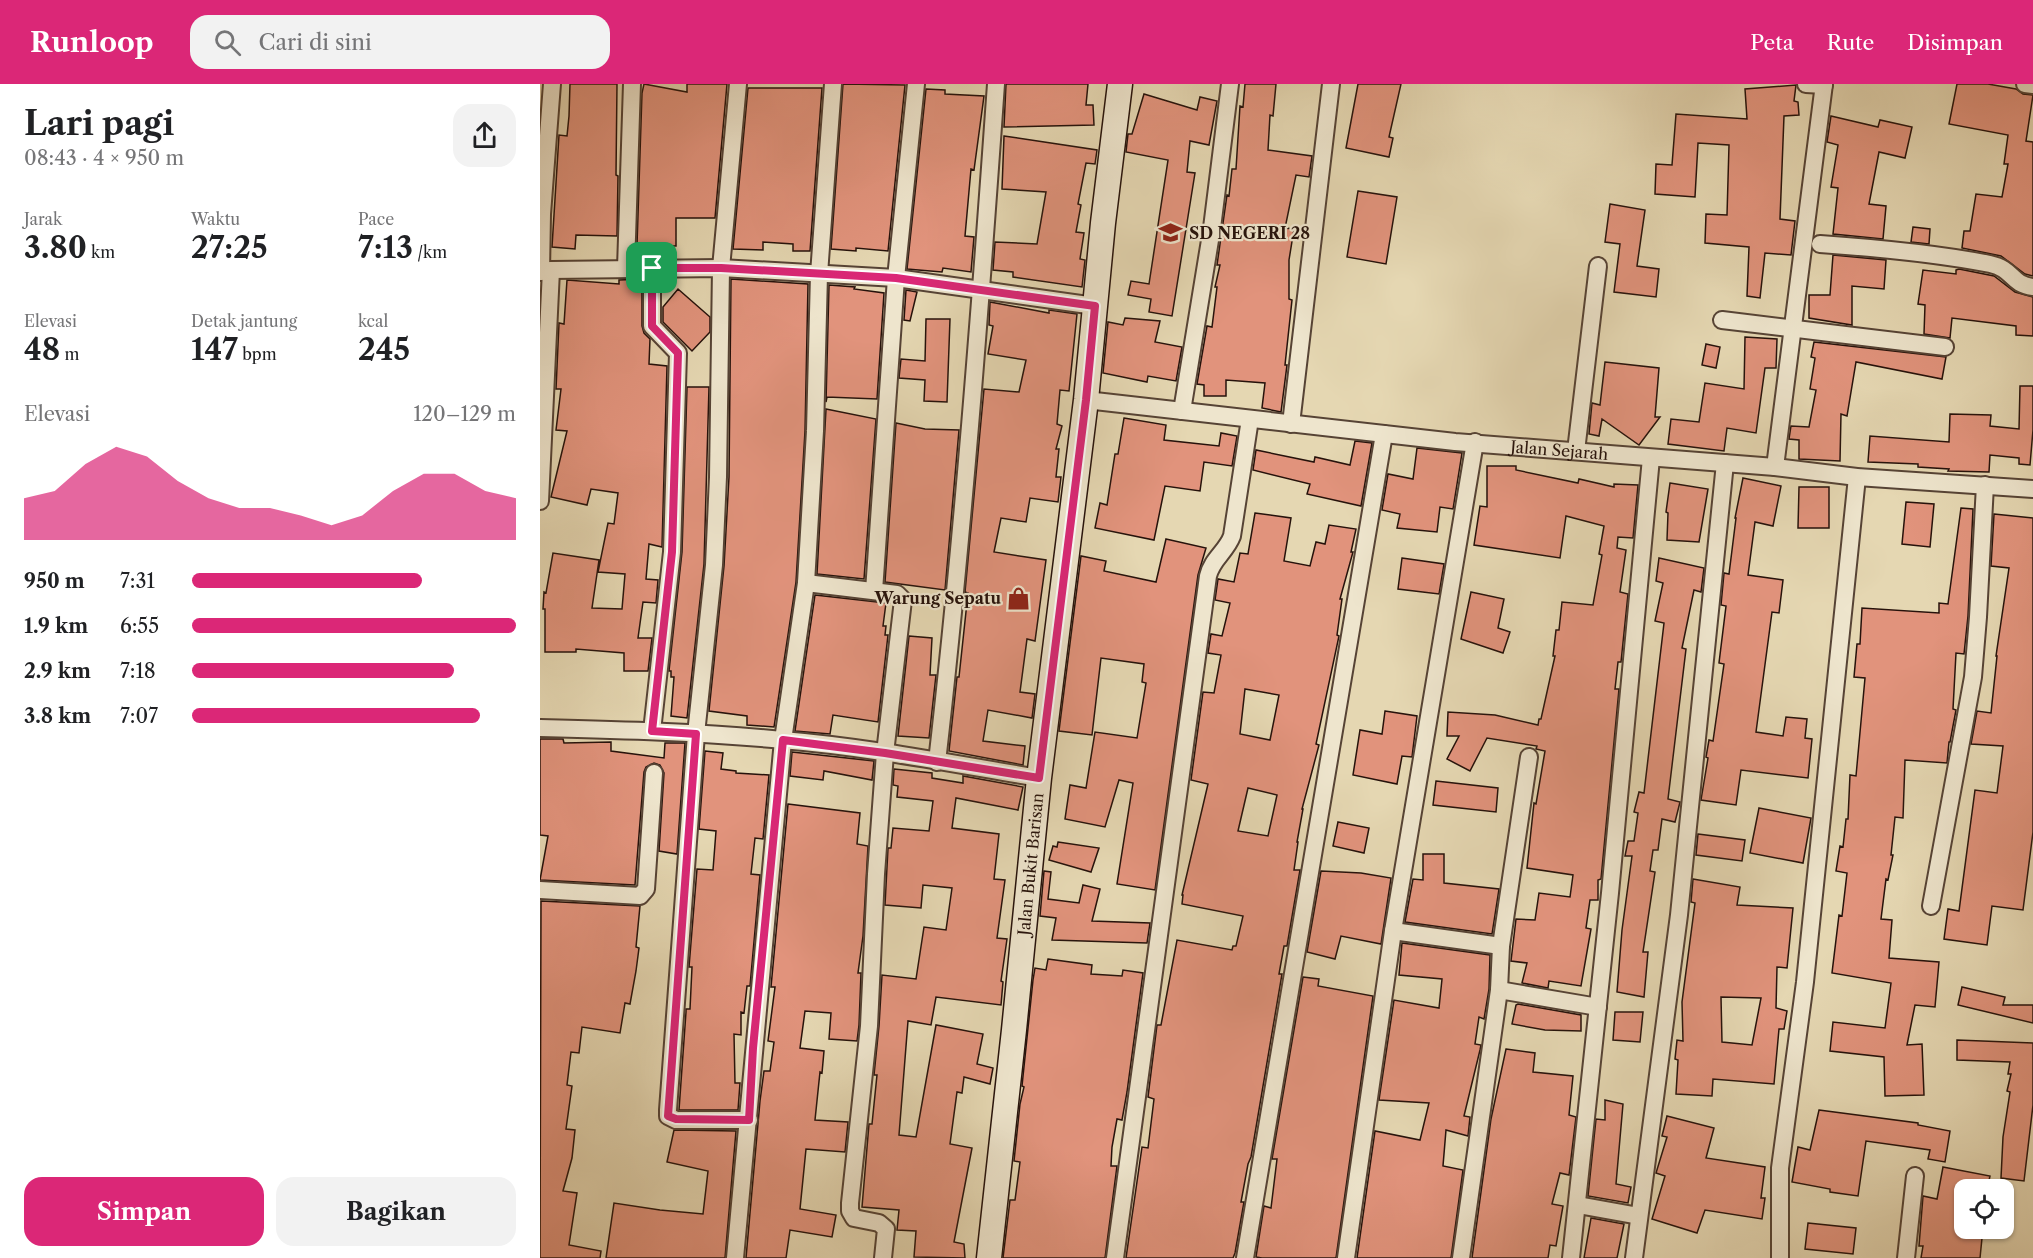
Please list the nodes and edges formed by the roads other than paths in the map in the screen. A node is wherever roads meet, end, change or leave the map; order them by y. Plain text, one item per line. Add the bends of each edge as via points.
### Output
1 (552, 84) edge
2 (632, 84) edge
3 (738, 84) edge
4 (833, 84) edge
5 (916, 84) edge
6 (996, 84) edge
7 (1120, 84) edge
8 (1230, 84) edge
9 (1331, 84) edge
10 (1806, 84) edge
11 (2025, 84) edge
12 (1824, 85) edge
13 (2033, 85) edge
14 (1821, 244) dead end
15 (1598, 266) dead end
16 (626, 268) junction
17 (652, 268) junction
18 (721, 268) junction
19 (544, 272) edge
20 (819, 274) junction
21 (896, 278) junction
22 (2033, 287) edge
23 (982, 289) junction
24 (1095, 306) junction
25 (1722, 320) dead end
26 (1792, 328) junction
27 (1945, 347) dead end
28 (1086, 400) junction
29 (1182, 411) junction
30 (1250, 418) junction
31 (1291, 424) junction
32 (1384, 434) junction
33 (1474, 442) junction
34 (1576, 451) junction
35 (1651, 458) junction
36 (1725, 463) junction
37 (1775, 467) junction
38 (1857, 477) junction
39 (1985, 485) junction
40 (2033, 489) edge
41 (540, 501) edge
42 (806, 583) junction
43 (874, 591) junction
44 (540, 728) edge
45 (652, 731) junction
46 (696, 734) junction
47 (783, 740) junction
48 (885, 753) junction
49 (1529, 757) dead end
50 (937, 762) junction
51 (654, 772) dead end
52 (1039, 778) junction
53 (540, 890) edge
54 (1931, 906) dead end
55 (1394, 931) junction
56 (1502, 946) junction
57 (1499, 990) junction
58 (1599, 1007) junction
59 (749, 1120) junction
60 (1915, 1176) dead end
61 (1578, 1205) junction
62 (1639, 1216) junction
63 (735, 1258) edge
64 (883, 1258) edge
65 (989, 1258) edge
66 (1115, 1258) edge
67 (1245, 1258) edge
68 (1346, 1258) edge
69 (1461, 1258) edge
70 (1571, 1258) edge
71 (1634, 1258) edge
72 (1780, 1258) edge
73 (1906, 1258) edge

1 - 19 street via 542,213
2 - 16 street
3 - 18 street
4 - 20 street
5 - 21 street
6 - 23 street
7 - 24 street, Jalan Bukit Barisan
8 - 29 street via 1212,228
9 - 31 street
10 - 12 street
11 - 13 street
12 - 26 street
14 - 22 street via 1901,250 1993,264 2010,272 2020,284
15 - 34 street
16 - 17 street
16 - 19 street
17 - 18 street
17 - 45 street via 652,326 678,353 672,552
18 - 20 street
18 - 46 street via 714,565
19 - 41 street
20 - 21 street
20 - 42 street
21 - 23 street
21 - 43 street
23 - 24 street
23 - 50 street
24 - 28 street, Jalan Bukit Barisan
25 - 26 street
26 - 27 street
26 - 37 street
28 - 29 street, Jalan Sejarah
28 - 52 street, Jalan Bukit Barisan
29 - 30 street, Jalan Sejarah
30 - 31 street, Jalan Sejarah
30 - 66 street via 1232,536 1227,548 1212,563 1208,576
31 - 32 street, Jalan Sejarah
32 - 33 street, Jalan Sejarah
32 - 67 street
33 - 34 street, Jalan Sejarah
33 - 55 street
34 - 35 street, Jalan Sejarah
35 - 36 street, Jalan Sejarah
35 - 58 street
36 - 37 street, Jalan Sejarah
36 - 62 street via 1678,915
37 - 38 street, Jalan Sejarah
38 - 39 street, Jalan Sejarah
38 - 72 street via 1806,982 1780,1168
39 - 40 street, Jalan Sejarah
39 - 54 street via 1972,677
42 - 43 street
42 - 47 street
43 - 48 street via 897,594 903,600
44 - 45 street
45 - 46 street
46 - 47 street
46 - 59 street via 668,1116
47 - 48 street
47 - 59 street
48 - 50 street
48 - 64 street via 869,1026 850,1203 854,1218 879,1223 886,1229
49 - 56 street
50 - 52 street
51 - 53 street via 644,894
52 - 65 street, Jalan Bukit Barisan
55 - 56 street
55 - 68 street
56 - 57 street
57 - 58 street
57 - 69 street
58 - 61 street
59 - 63 street
60 - 73 street
61 - 62 street
61 - 70 street
62 - 71 street

